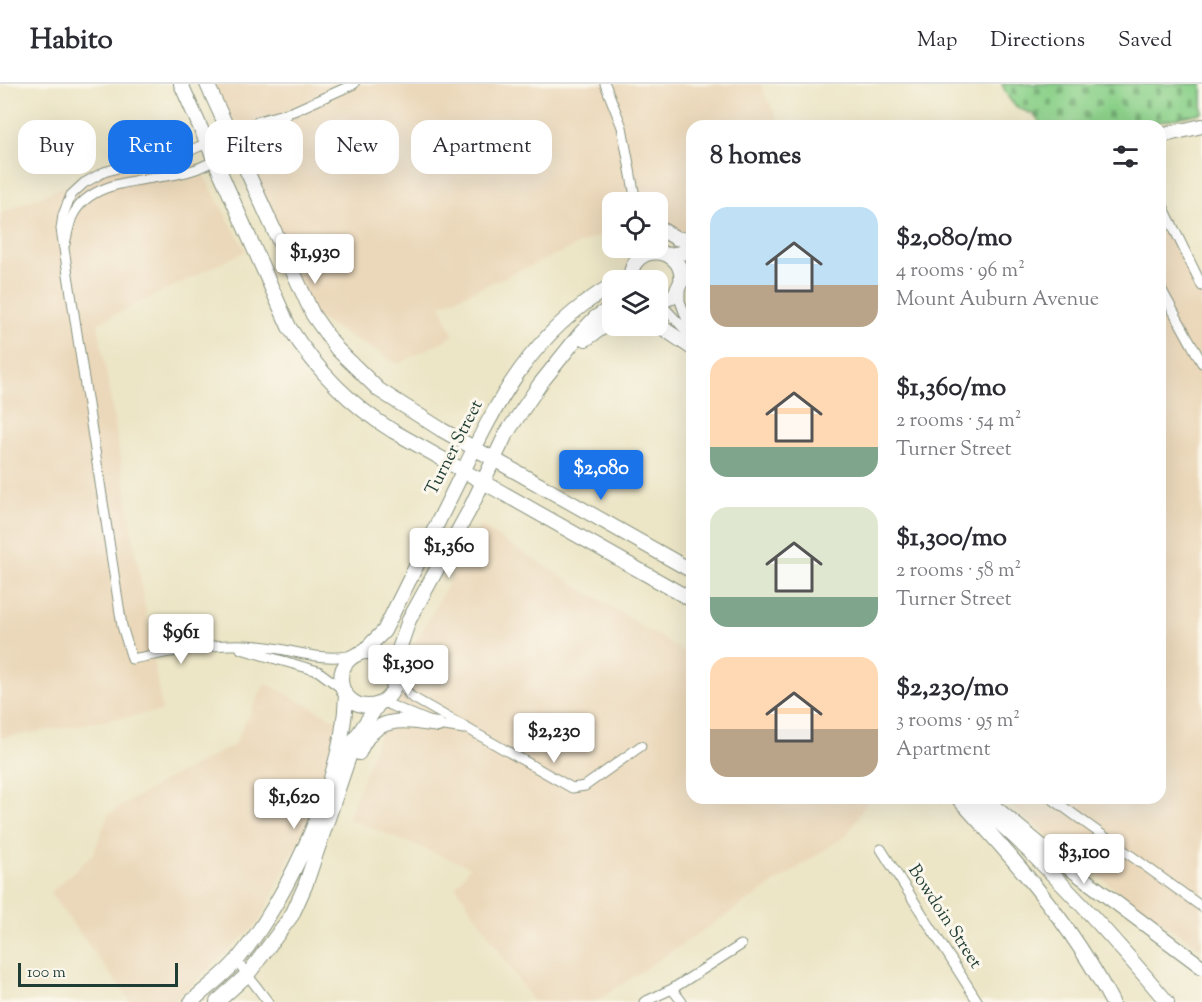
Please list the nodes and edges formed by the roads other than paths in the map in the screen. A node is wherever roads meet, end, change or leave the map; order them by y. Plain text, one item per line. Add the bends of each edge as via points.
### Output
1 (181, 84) edge
2 (207, 84) edge
3 (354, 84) edge
4 (605, 84) edge
5 (294, 111) junction
6 (224, 120) edge
7 (262, 120) edge
8 (280, 120) edge
9 (1202, 126) edge
10 (1166, 135) edge
11 (205, 138) edge
12 (205, 144) edge
13 (205, 165) edge
14 (221, 174) edge
15 (248, 174) edge
16 (634, 192) edge
17 (1166, 212) edge
18 (668, 233) edge
19 (686, 240) edge
20 (64, 247) junction
21 (686, 250) edge
22 (668, 252) edge
23 (668, 257) edge
24 (643, 258) edge
25 (632, 270) edge
26 (686, 278) edge
27 (680, 284) junction
28 (1202, 286) edge
29 (602, 291) edge
30 (1166, 298) edge
31 (668, 299) edge
32 (602, 313) edge
33 (668, 313) edge
34 (686, 318) edge
35 (602, 328) edge
36 (686, 330) edge
37 (668, 332) edge
38 (686, 344) edge
39 (1202, 363) edge
40 (540, 384) junction
41 (474, 447) junction
42 (495, 459) junction
43 (463, 471) junction
44 (483, 483) junction
45 (686, 568) edge
46 (686, 597) edge
47 (227, 645) junction
48 (359, 654) junction
49 (394, 672) junction
50 (344, 691) junction
51 (380, 704) junction
52 (438, 725) junction
53 (466, 729) junction
54 (640, 746) dead end
55 (963, 804) edge
56 (977, 804) edge
57 (990, 804) edge
58 (1058, 804) edge
59 (881, 849) dead end
60 (312, 864) junction
61 (1202, 907) edge
62 (741, 945) dead end
63 (237, 961) junction
64 (1202, 967) edge
65 (248, 974) junction
66 (672, 989) junction
67 (191, 1002) edge
68 (217, 1002) edge
69 (268, 1002) edge
70 (644, 1002) edge
71 (682, 1002) edge
72 (978, 1002) edge
73 (1112, 1002) edge
74 (1167, 1002) edge

1 - 11 main road
2 - 6 main road
3 - 5 street
4 - 16 street via 622,127
5 - 7 street
5 - 8 street
9 - 10 main road
12 - 20 street via 172,158 144,160 104,172 84,183 72,195 63,215
13 - 20 street via 173,175 140,178 90,198 72,217
14 - 43 main road via 289,327 314,363 372,418
15 - 41 main road via 296,282 337,349 379,390
17 - 28 street
18 - 19 main road
20 - 47 street via 122,626 132,659
21 - 22 main road
23 - 27 main road via 678,265
24 - 25 main road
26 - 27 main road
27 - 31 main road
27 - 34 street
29 - 41 main road, Turner Street via 587,300 525,362
30 - 39 street
32 - 40 main road
33 - 36 street
35 - 40 main road
37 - 38 main road
40 - 42 main road
41 - 42 main road
41 - 43 main road, Turner Street
42 - 44 main road
42 - 45 main road
43 - 44 main road
43 - 48 main road, Turner Street via 384,631
44 - 46 main road
44 - 49 main road via 409,620
47 - 48 street via 267,647 336,660
47 - 50 street via 311,668
48 - 49 main road via 378,654
48 - 50 main road via 344,666
49 - 51 main road via 395,687
49 - 53 street via 410,696
50 - 51 main road via 355,704
50 - 63 main road via 344,728 303,851 270,916
51 - 52 street
51 - 60 main road via 355,739
52 - 53 street
52 - 60 main road via 389,722 374,730 366,739 325,853
53 - 54 street via 572,788 585,786
55 - 73 main road via 1058,915
56 - 74 main road via 1116,941
57 - 64 main road
58 - 61 street
59 - 72 street, Bowdoin Street
60 - 65 main road via 292,915
62 - 66 street
63 - 65 street
63 - 67 main road
65 - 68 main road
65 - 69 street
66 - 70 street
66 - 71 street

